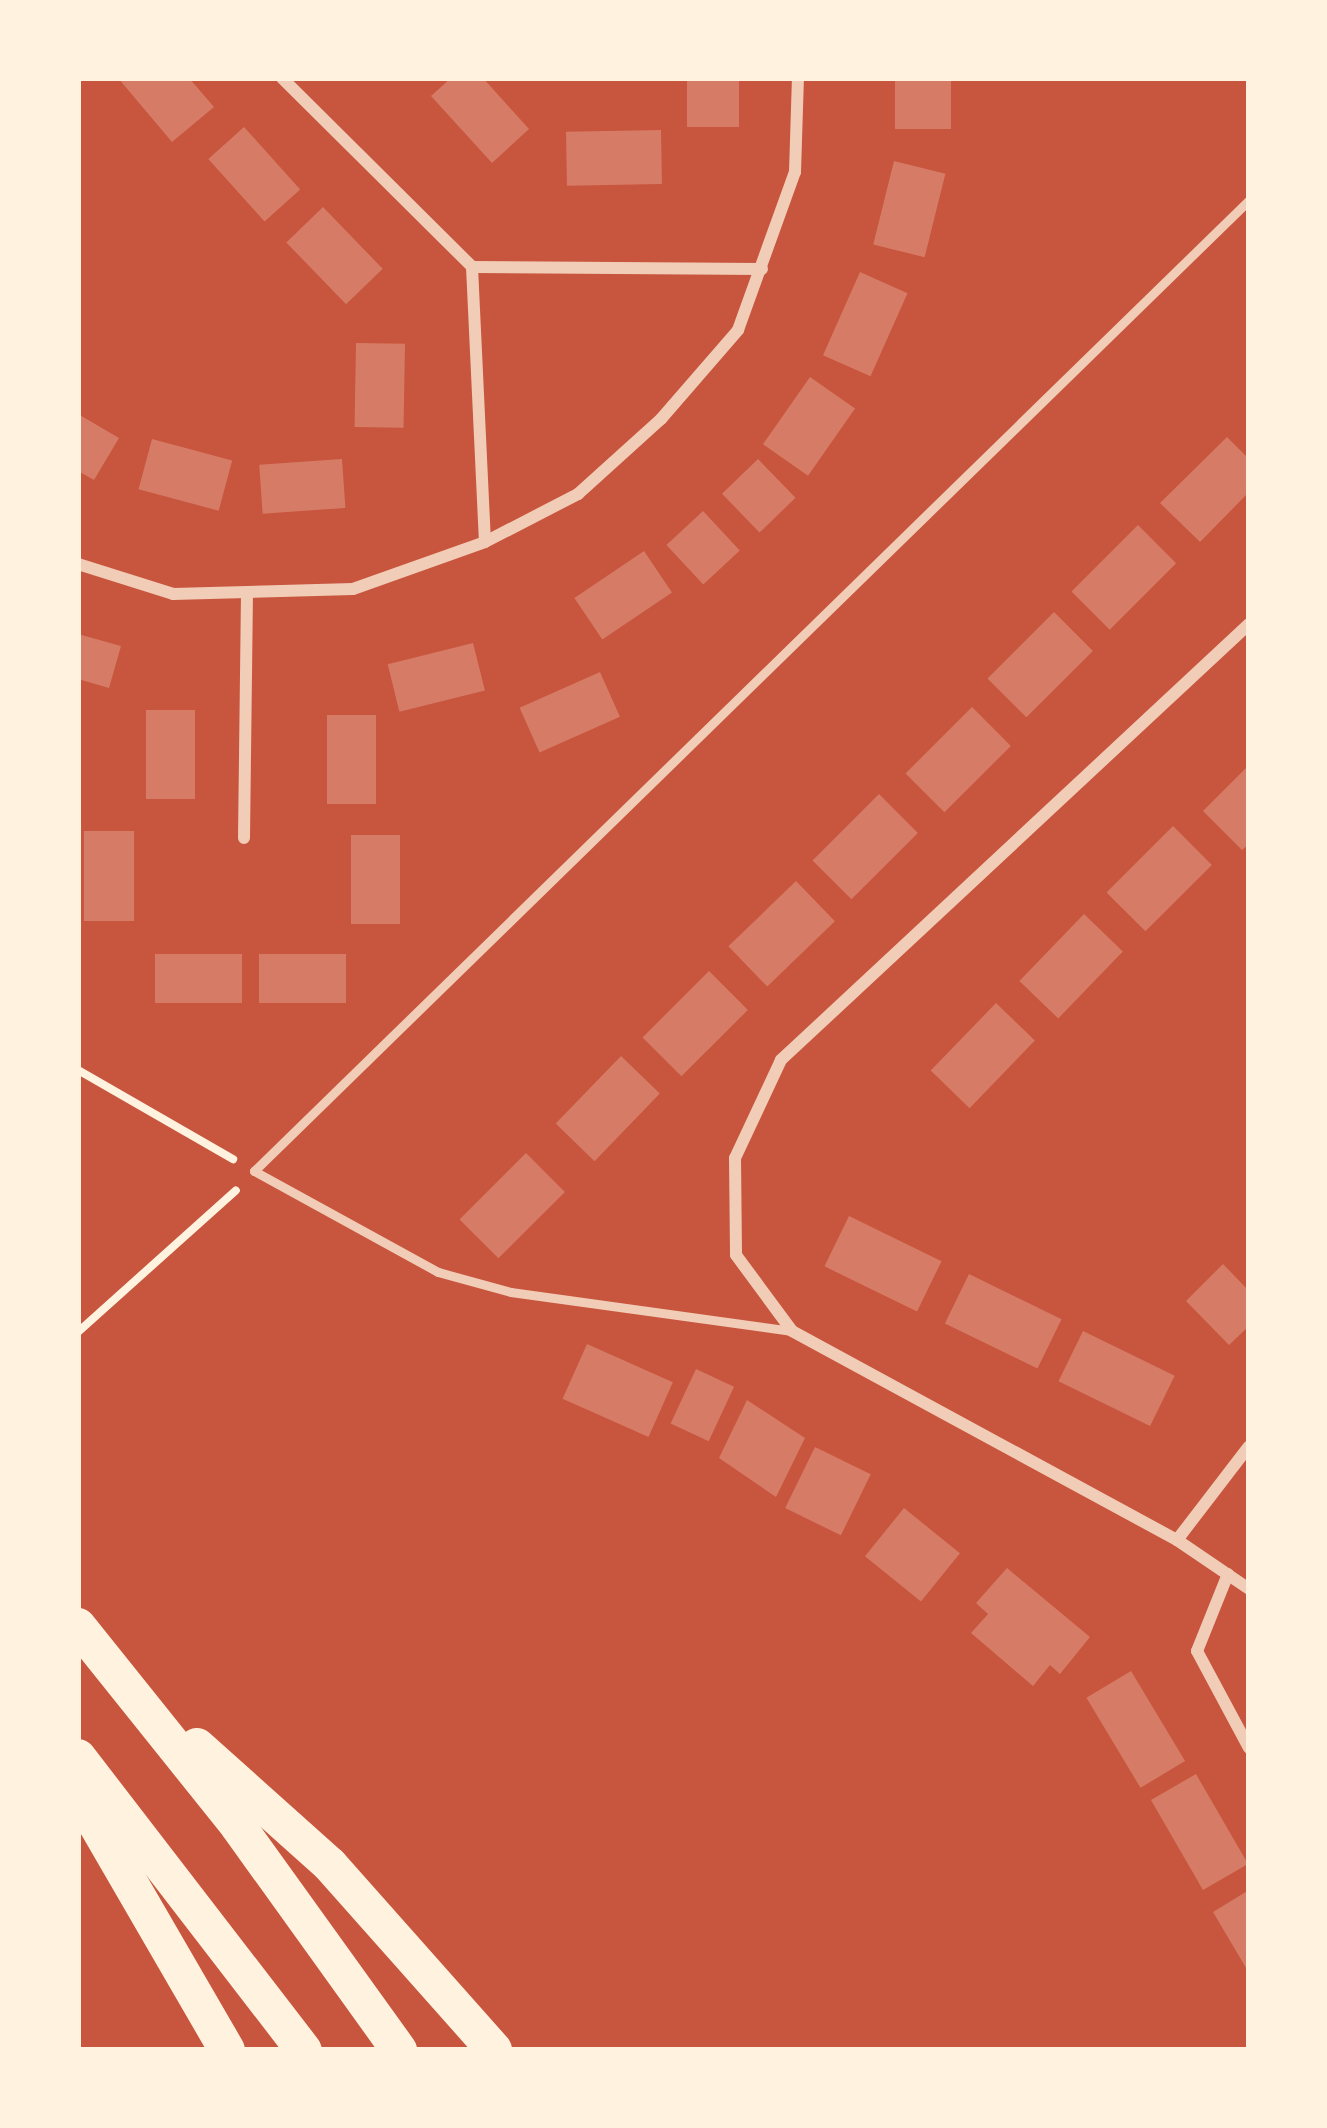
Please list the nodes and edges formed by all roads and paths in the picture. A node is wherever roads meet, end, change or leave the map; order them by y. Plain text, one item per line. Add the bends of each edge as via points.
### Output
1 (282, 78) edge
2 (798, 78) edge
3 (1249, 200) edge
4 (472, 267) junction
5 (762, 269) junction
6 (485, 542) junction
7 (78, 564) edge
8 (248, 598) junction
9 (1249, 624) edge
10 (244, 838) dead end
11 (78, 1070) edge
12 (254, 1171) junction
13 (221, 1205) dead end
14 (792, 1331) junction
15 (78, 1332) edge
16 (1249, 1446) edge
17 (1177, 1540) junction
18 (1228, 1574) junction
19 (1249, 1589) edge
20 (78, 1627) edge
21 (118, 1676) junction
22 (1249, 1748) edge
23 (78, 1757) edge
24 (78, 1792) edge
25 (227, 2050) edge
26 (304, 2050) edge
27 (399, 2050) edge
28 (494, 2050) edge

1 - 4 street
2 - 5 street via 795,172
3 - 12 lane
4 - 5 street
4 - 6 street
5 - 6 street via 738,330 661,419 578,494
6 - 8 street via 353,590
7 - 8 street via 172,594
8 - 10 street
9 - 14 street via 781,1060 735,1158 736,1255
11 - 12 path
12 - 14 lane via 438,1272 511,1292
13 - 15 path
14 - 17 street
16 - 17 street
17 - 18 street
18 - 19 street
18 - 22 street via 1197,1652
20 - 21 highway
21 - 27 highway
21 - 28 highway via 330,1865
23 - 26 highway
24 - 25 highway

